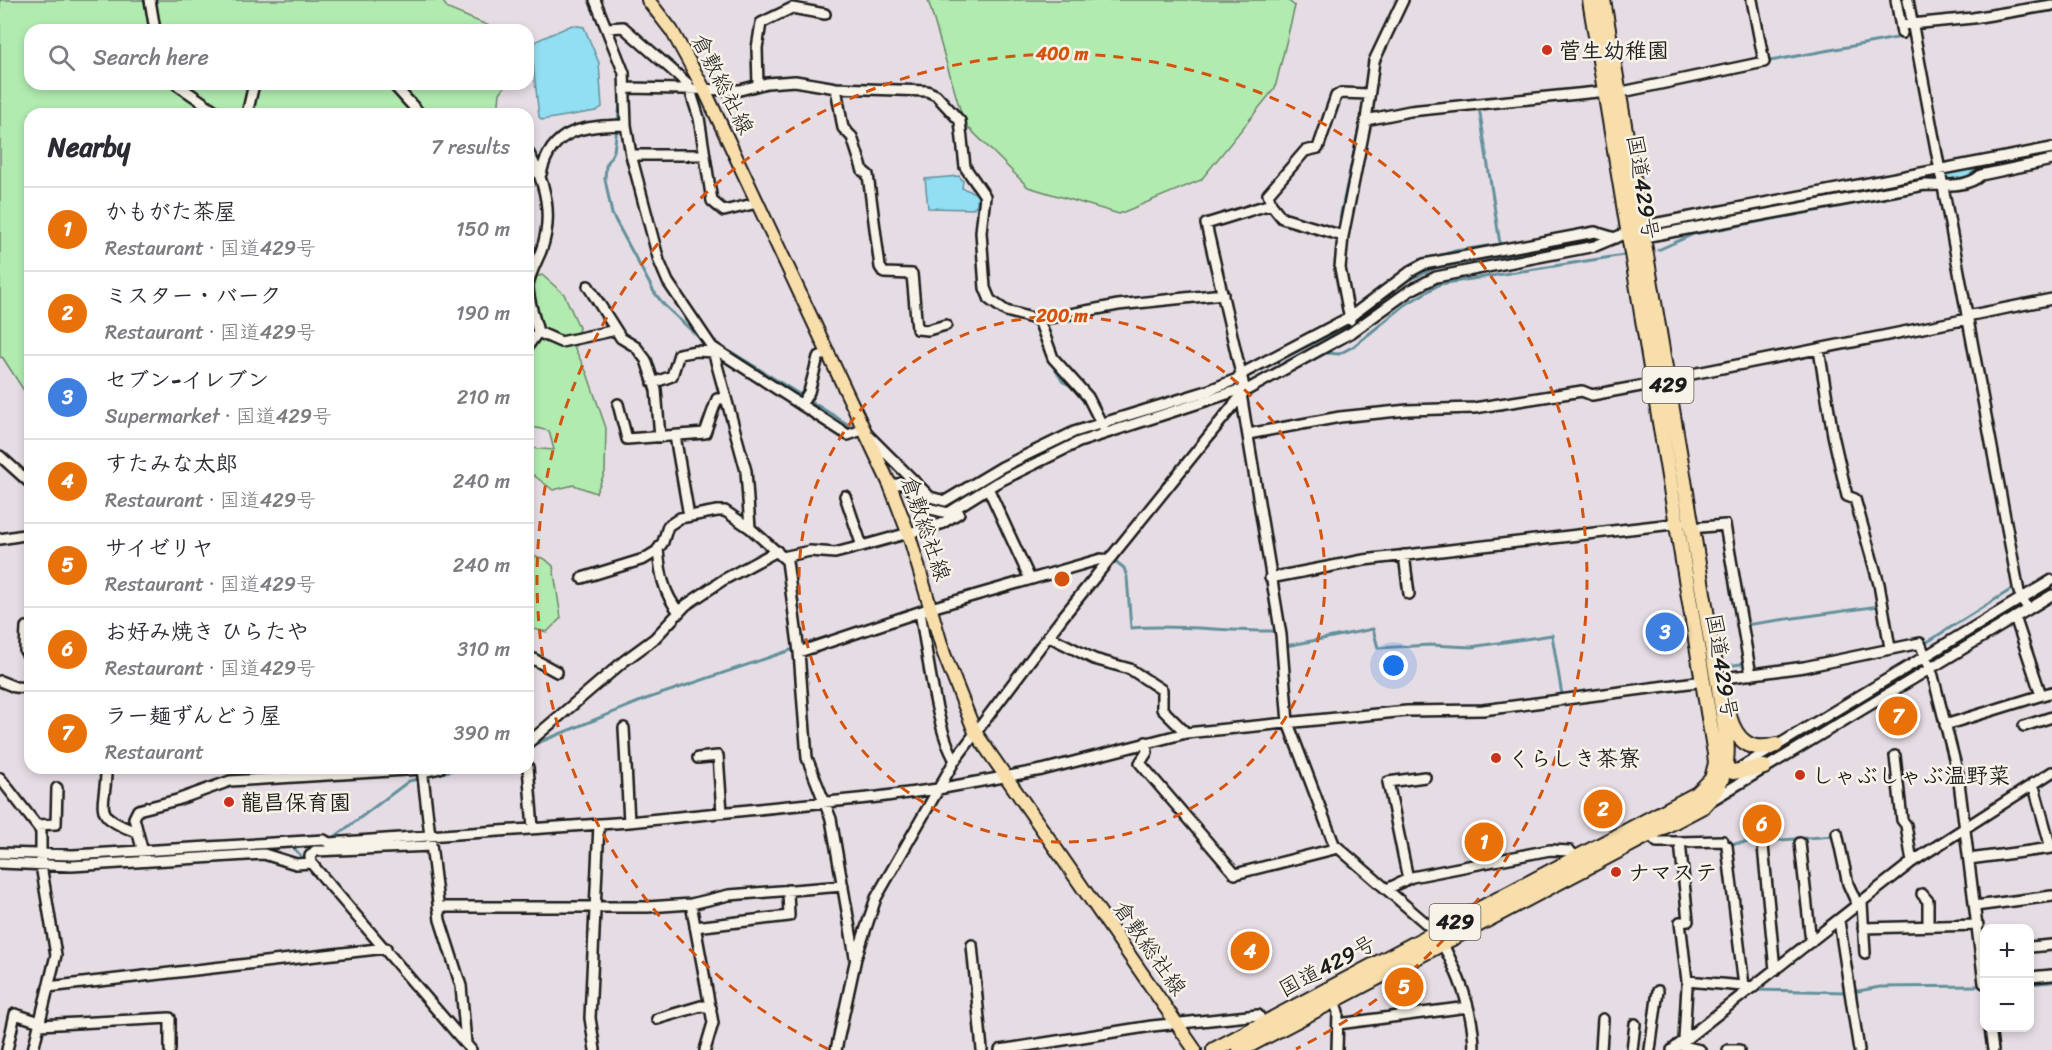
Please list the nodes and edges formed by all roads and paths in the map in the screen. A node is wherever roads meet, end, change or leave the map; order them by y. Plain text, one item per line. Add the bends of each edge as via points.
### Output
1 (150, 0) edge
2 (595, 0) edge
3 (648, 0) edge
4 (1403, 0) edge
5 (1590, 0) edge
6 (1603, 0) edge
7 (1752, 0) edge
8 (1896, 0) edge
9 (1908, 0) edge
10 (2052, 5) edge
11 (825, 14) dead end
12 (154, 24) edge
13 (1908, 27) junction
14 (607, 28) junction
15 (758, 85) junction
16 (625, 88) junction
17 (836, 88) junction
18 (689, 89) junction
19 (704, 89) junction
20 (185, 90) edge
21 (253, 90) edge
22 (398, 90) edge
23 (1613, 91) junction
24 (1366, 94) junction
25 (211, 108) edge
26 (248, 108) edge
27 (415, 108) edge
28 (1366, 120) junction
29 (626, 125) junction
30 (2052, 148) edge
31 (704, 154) junction
32 (631, 155) junction
33 (2052, 160) edge
34 (534, 163) edge
35 (540, 174) junction
36 (1941, 178) junction
37 (757, 203) junction
38 (1270, 204) junction
39 (1644, 231) junction
40 (1629, 232) junction
41 (1340, 236) junction
42 (1615, 238) junction
43 (534, 259) edge
44 (588, 286) dead end
45 (1223, 294) junction
46 (2052, 298) edge
47 (534, 314) edge
48 (1967, 318) junction
49 (1039, 320) junction
50 (1350, 320) junction
51 (946, 325) dead end
52 (616, 330) junction
53 (538, 332) junction
54 (534, 338) edge
55 (713, 349) junction
56 (1819, 350) junction
57 (829, 352) junction
58 (1663, 381) junction
59 (1242, 382) junction
60 (653, 383) junction
61 (726, 399) junction
62 (618, 404) dead end
63 (801, 405) junction
64 (1103, 428) junction
65 (866, 432) junction
66 (1248, 434) junction
67 (675, 436) junction
68 (660, 437) junction
69 (0, 456) edge
70 (24, 478) edge
71 (890, 484) junction
72 (988, 488) junction
73 (845, 496) dead end
74 (974, 496) junction
75 (689, 516) junction
76 (1686, 524) junction
77 (750, 528) junction
78 (24, 535) edge
79 (909, 535) junction
80 (0, 539) edge
81 (862, 546) junction
82 (658, 549) junction
83 (780, 554) junction
84 (1404, 555) junction
85 (1107, 561) junction
86 (1029, 577) junction
87 (582, 578) dead end
88 (1270, 578) junction
89 (2052, 580) edge
90 (1409, 594) dead end
91 (2052, 595) edge
92 (2021, 599) junction
93 (2028, 609) junction
94 (925, 610) junction
95 (679, 612) junction
96 (2015, 617) junction
97 (1048, 636) junction
98 (1890, 648) junction
99 (1923, 648) junction
100 (799, 652) junction
101 (534, 659) edge
102 (1930, 668) junction
103 (558, 672) dead end
104 (1751, 675) junction
105 (0, 681) edge
106 (1713, 683) junction
107 (24, 688) edge
108 (2052, 692) edge
109 (2041, 695) junction
110 (2052, 717) edge
111 (1945, 725) junction
112 (1289, 726) junction
113 (2024, 726) dead end
114 (624, 728) dead end
115 (975, 732) junction
116 (1186, 733) junction
117 (534, 738) edge
118 (1147, 745) junction
119 (1776, 745) junction
120 (1895, 756) dead end
121 (698, 758) dead end
122 (955, 760) junction
123 (1764, 767) junction
124 (1725, 771) junction
125 (2052, 772) edge
126 (105, 774) edge
127 (286, 774) edge
128 (422, 774) edge
129 (529, 774) edge
130 (1004, 776) junction
131 (1425, 777) dead end
132 (0, 778) edge
133 (2033, 783) junction
134 (57, 788) dead end
135 (936, 791) junction
136 (824, 800) junction
137 (1700, 800) junction
138 (722, 812) junction
139 (629, 822) junction
140 (599, 824) junction
141 (37, 825) junction
142 (1966, 826) junction
143 (533, 828) junction
144 (137, 832) junction
145 (1837, 833) dead end
146 (1649, 834) junction
147 (431, 840) junction
148 (1680, 842) junction
149 (1800, 843) dead end
150 (315, 846) junction
151 (1763, 846) dead end
152 (1338, 848) junction
153 (2052, 848) edge
154 (0, 853) edge
155 (145, 855) junction
156 (1576, 858) junction
157 (1969, 859) junction
158 (41, 860) junction
159 (1912, 862) junction
160 (0, 863) edge
161 (308, 863) junction
162 (1408, 879) junction
163 (843, 885) junction
164 (1387, 889) junction
165 (788, 890) junction
166 (1922, 894) dead end
167 (2052, 896) edge
168 (691, 904) junction
169 (1860, 904) junction
170 (1976, 906) junction
171 (438, 907) junction
172 (594, 909) junction
173 (1839, 921) junction
174 (1978, 925) junction
175 (1929, 926) junction
176 (695, 927) junction
177 (1863, 928) junction
178 (1980, 935) edge
179 (1440, 938) junction
180 (1811, 942) junction
181 (972, 945) dead end
182 (2052, 945) edge
183 (2034, 947) edge
184 (381, 948) junction
185 (1865, 953) dead end
186 (855, 958) junction
187 (1775, 970) junction
188 (2052, 975) edge
189 (2034, 977) edge
190 (1687, 986) dead end
191 (48, 987) junction
192 (1749, 987) junction
193 (1658, 991) dead end
194 (1334, 1001) junction
195 (1468, 1007) junction
196 (711, 1008) junction
197 (657, 1018) dead end
198 (1603, 1018) dead end
199 (1178, 1023) junction
200 (39, 1024) junction
201 (1338, 1024) junction
202 (1635, 1024) dead end
203 (1267, 1029) junction
204 (1991, 1032) edge
205 (1681, 1046) edge
206 (468, 1047) edge
207 (7, 1050) edge
208 (33, 1050) edge
209 (170, 1050) edge
210 (595, 1050) edge
211 (705, 1050) edge
212 (836, 1050) edge
213 (982, 1050) edge
214 (1000, 1050) edge
215 (1195, 1050) edge
216 (1214, 1050) edge
217 (1240, 1050) edge
218 (1337, 1050) edge
219 (1473, 1050) edge
220 (1601, 1050) edge
221 (1632, 1050) edge
222 (1650, 1050) edge
223 (1700, 1050) edge
224 (1728, 1050) edge
225 (1739, 1050) edge
226 (1859, 1050) edge
227 (1993, 1050) edge

1 - 12 street
2 - 14 street
3 - 19 main road, 倉敷総社線 via 672,31
4 - 24 street via 1378,48
5 - 23 highway, 国道429号 / 429
6 - 23 highway, 国道429号 / 429
7 - 23 street via 1764,62
8 - 13 street
9 - 13 street
10 - 13 street
11 - 15 street via 792,8 761,23
13 - 36 street
14 - 16 street via 620,59
14 - 18 street via 623,27 683,77
15 - 17 street via 795,81
15 - 19 street via 740,90
16 - 18 street
16 - 29 street
17 - 49 street via 927,91 955,114 962,132 965,167 985,196 981,232 987,293 996,306
17 - 51 street via 843,128 852,137 863,171 868,175 880,267 884,273 912,274 917,328 928,330
18 - 19 street
18 - 31 street via 697,108
19 - 37 main road, 倉敷総社線
20 - 25 street
21 - 26 street
22 - 27 street
23 - 28 street via 1410,111
23 - 39 highway, 国道429号 / 429
23 - 40 highway, 国道429号 / 429
24 - 28 street
24 - 38 street via 1336,96 1318,148 1305,151 1268,194
28 - 41 street
29 - 32 street
29 - 35 street via 562,136 552,144
30 - 36 street
31 - 32 street
31 - 37 street via 709,192 718,207 731,211
32 - 55 street via 668,282
33 - 36 street via 1981,175 1975,180
34 - 35 street
35 - 43 street via 548,222 547,236
36 - 39 street
36 - 48 street
37 - 57 main road, 倉敷総社線
38 - 41 street via 1282,218
38 - 45 street via 1206,224
39 - 40 street
39 - 58 highway, 国道429号 / 429
40 - 42 street
40 - 58 highway, 国道429号 / 429
41 - 50 street via 1340,268
42 - 50 street via 1572,252 1436,278
42 - 50 street via 1595,232 1424,264
44 - 52 street
45 - 49 street via 1118,305
45 - 59 street
46 - 48 street
47 - 53 street
48 - 56 street
48 - 92 street
49 - 64 street via 1053,358 1088,398
50 - 59 street
50 - 59 street
52 - 53 street via 561,342
52 - 60 street via 641,352
53 - 54 street
55 - 60 street via 679,354 672,376
55 - 61 street
55 - 63 street
56 - 58 street
56 - 98 street via 1847,496 1855,499 1879,584
57 - 63 street via 818,357
57 - 65 main road, 倉敷総社線
58 - 66 street via 1592,395 1582,391 1474,408 1340,417
58 - 76 highway, 国道429号 / 429
59 - 64 street
59 - 64 street via 1236,391
59 - 66 street
59 - 85 street
60 - 68 street
61 - 67 street via 717,399 705,434
61 - 77 street via 746,471
62 - 68 street via 627,439
63 - 65 street via 848,435
64 - 65 street via 1074,432 1002,467 945,501 930,497
64 - 72 street
65 - 71 main road, 倉敷総社線
66 - 88 street
67 - 68 street
67 - 75 street
69 - 70 street
71 - 74 street via 905,483 927,508 936,512 948,513
71 - 79 main road, 倉敷総社線
72 - 74 street
72 - 86 street
73 - 81 street
74 - 79 street via 966,508 940,524
75 - 77 street via 725,511
75 - 82 street via 668,526
76 - 84 street
76 - 104 street via 1725,525
76 - 106 highway, 国道429号 / 429
77 - 83 street
78 - 80 street
79 - 81 street
79 - 94 main road, 倉敷総社線
81 - 83 street via 835,553
82 - 87 street via 644,559
82 - 95 street via 660,576
83 - 95 street via 723,580
83 - 100 street via 787,561
84 - 88 street
84 - 90 street
85 - 86 street via 1101,559
85 - 97 street
86 - 94 street
88 - 112 street via 1281,635
89 - 92 street
91 - 93 street
92 - 93 street
92 - 99 street
93 - 96 street
94 - 100 street
94 - 115 main road, 倉敷総社線
94 - 122 street via 937,702
95 - 117 street via 654,639
96 - 102 street
96 - 109 street
97 - 115 street
97 - 116 street via 1094,659 1130,669 1162,690 1162,709
98 - 99 street
98 - 104 street
99 - 102 street
99 - 119 street
100 - 136 street via 806,752
101 - 103 street
102 - 111 street
102 - 123 street
104 - 106 street
105 - 107 street
106 - 112 street via 1483,710 1407,711
106 - 119 highway via 1740,740 1756,748
106 - 124 highway, 国道429号 / 429 via 1726,743
108 - 109 street
109 - 111 street
110 - 113 street
111 - 142 street
112 - 116 street
112 - 152 street
114 - 139 street
115 - 122 street
115 - 130 main road, 倉敷総社線
116 - 118 street
118 - 130 street
118 - 152 street via 1140,763 1235,874
119 - 124 street
120 - 159 street via 1902,820
121 - 138 street via 718,756
122 - 135 street
123 - 124 highway
123 - 137 street
124 - 137 highway, 国道429号 / 429 via 1712,779
125 - 133 street
126 - 144 street via 101,802 104,812 117,825
127 - 144 street via 220,782 177,800 138,810 134,818
128 - 147 street
129 - 143 street
130 - 135 street
130 - 199 main road, 倉敷総社線
131 - 162 street via 1388,782
132 - 141 street
133 - 142 street
133 - 153 street
134 - 141 street via 56,825
135 - 136 street
135 - 186 street via 876,898
136 - 138 street
136 - 163 street
137 - 146 highway, 国道429号 / 429
137 - 156 highway, 国道429号 / 429
138 - 139 street
139 - 140 street
140 - 143 street
140 - 172 street
141 - 158 street via 41,831
142 - 157 street
142 - 159 street
143 - 147 street
144 - 155 street
145 - 169 street via 1848,884
146 - 148 street via 1658,842
146 - 179 highway, 国道429号 / 429
147 - 150 street
147 - 150 street via 328,842
147 - 171 street
148 - 192 street via 1725,844
148 - 192 street via 1688,921 1680,922 1687,981
149 - 180 street
150 - 155 street
150 - 161 street
151 - 187 street
152 - 164 street
153 - 157 street
154 - 158 street
155 - 158 street via 72,866
155 - 161 street via 264,854 296,864
156 - 162 street via 1570,851 1550,850
156 - 179 highway, 国道429号 / 429
157 - 170 street
158 - 160 street
158 - 191 street via 56,955
159 - 169 street
161 - 184 street
162 - 164 street
163 - 165 street
163 - 186 street
164 - 179 street
165 - 168 street via 729,895
165 - 176 street via 789,916
166 - 175 street via 1928,901
167 - 170 street
168 - 172 street
168 - 176 street
169 - 173 street
169 - 177 street
170 - 174 street
171 - 172 street
171 - 206 street via 461,986
172 - 210 street via 590,1018
173 - 180 street
173 - 226 street
174 - 175 street
174 - 178 street
175 - 177 street
176 - 196 street
177 - 185 street
179 - 194 highway, 国道429号 / 429
179 - 195 street
179 - 203 highway, 国道429号 / 429
180 - 187 street
181 - 213 street
182 - 183 street
184 - 191 street
184 - 206 street
186 - 212 street
187 - 192 street
188 - 189 street
190 - 205 street
191 - 200 street
192 - 205 street
193 - 222 street
194 - 201 street
194 - 203 highway, 国道429号 / 429
195 - 201 street
195 - 219 street
196 - 197 street via 701,1006
196 - 211 street via 713,1023
198 - 220 street
199 - 203 street via 1258,1015
199 - 214 street
199 - 215 main road, 倉敷総社線
200 - 207 street via 15,1014
200 - 208 street
200 - 209 street via 170,1018
201 - 218 street
202 - 221 street
203 - 216 highway, 国道429号 / 429
203 - 217 highway, 国道429号 / 429
204 - 227 street
205 - 223 street
224 - 225 street

